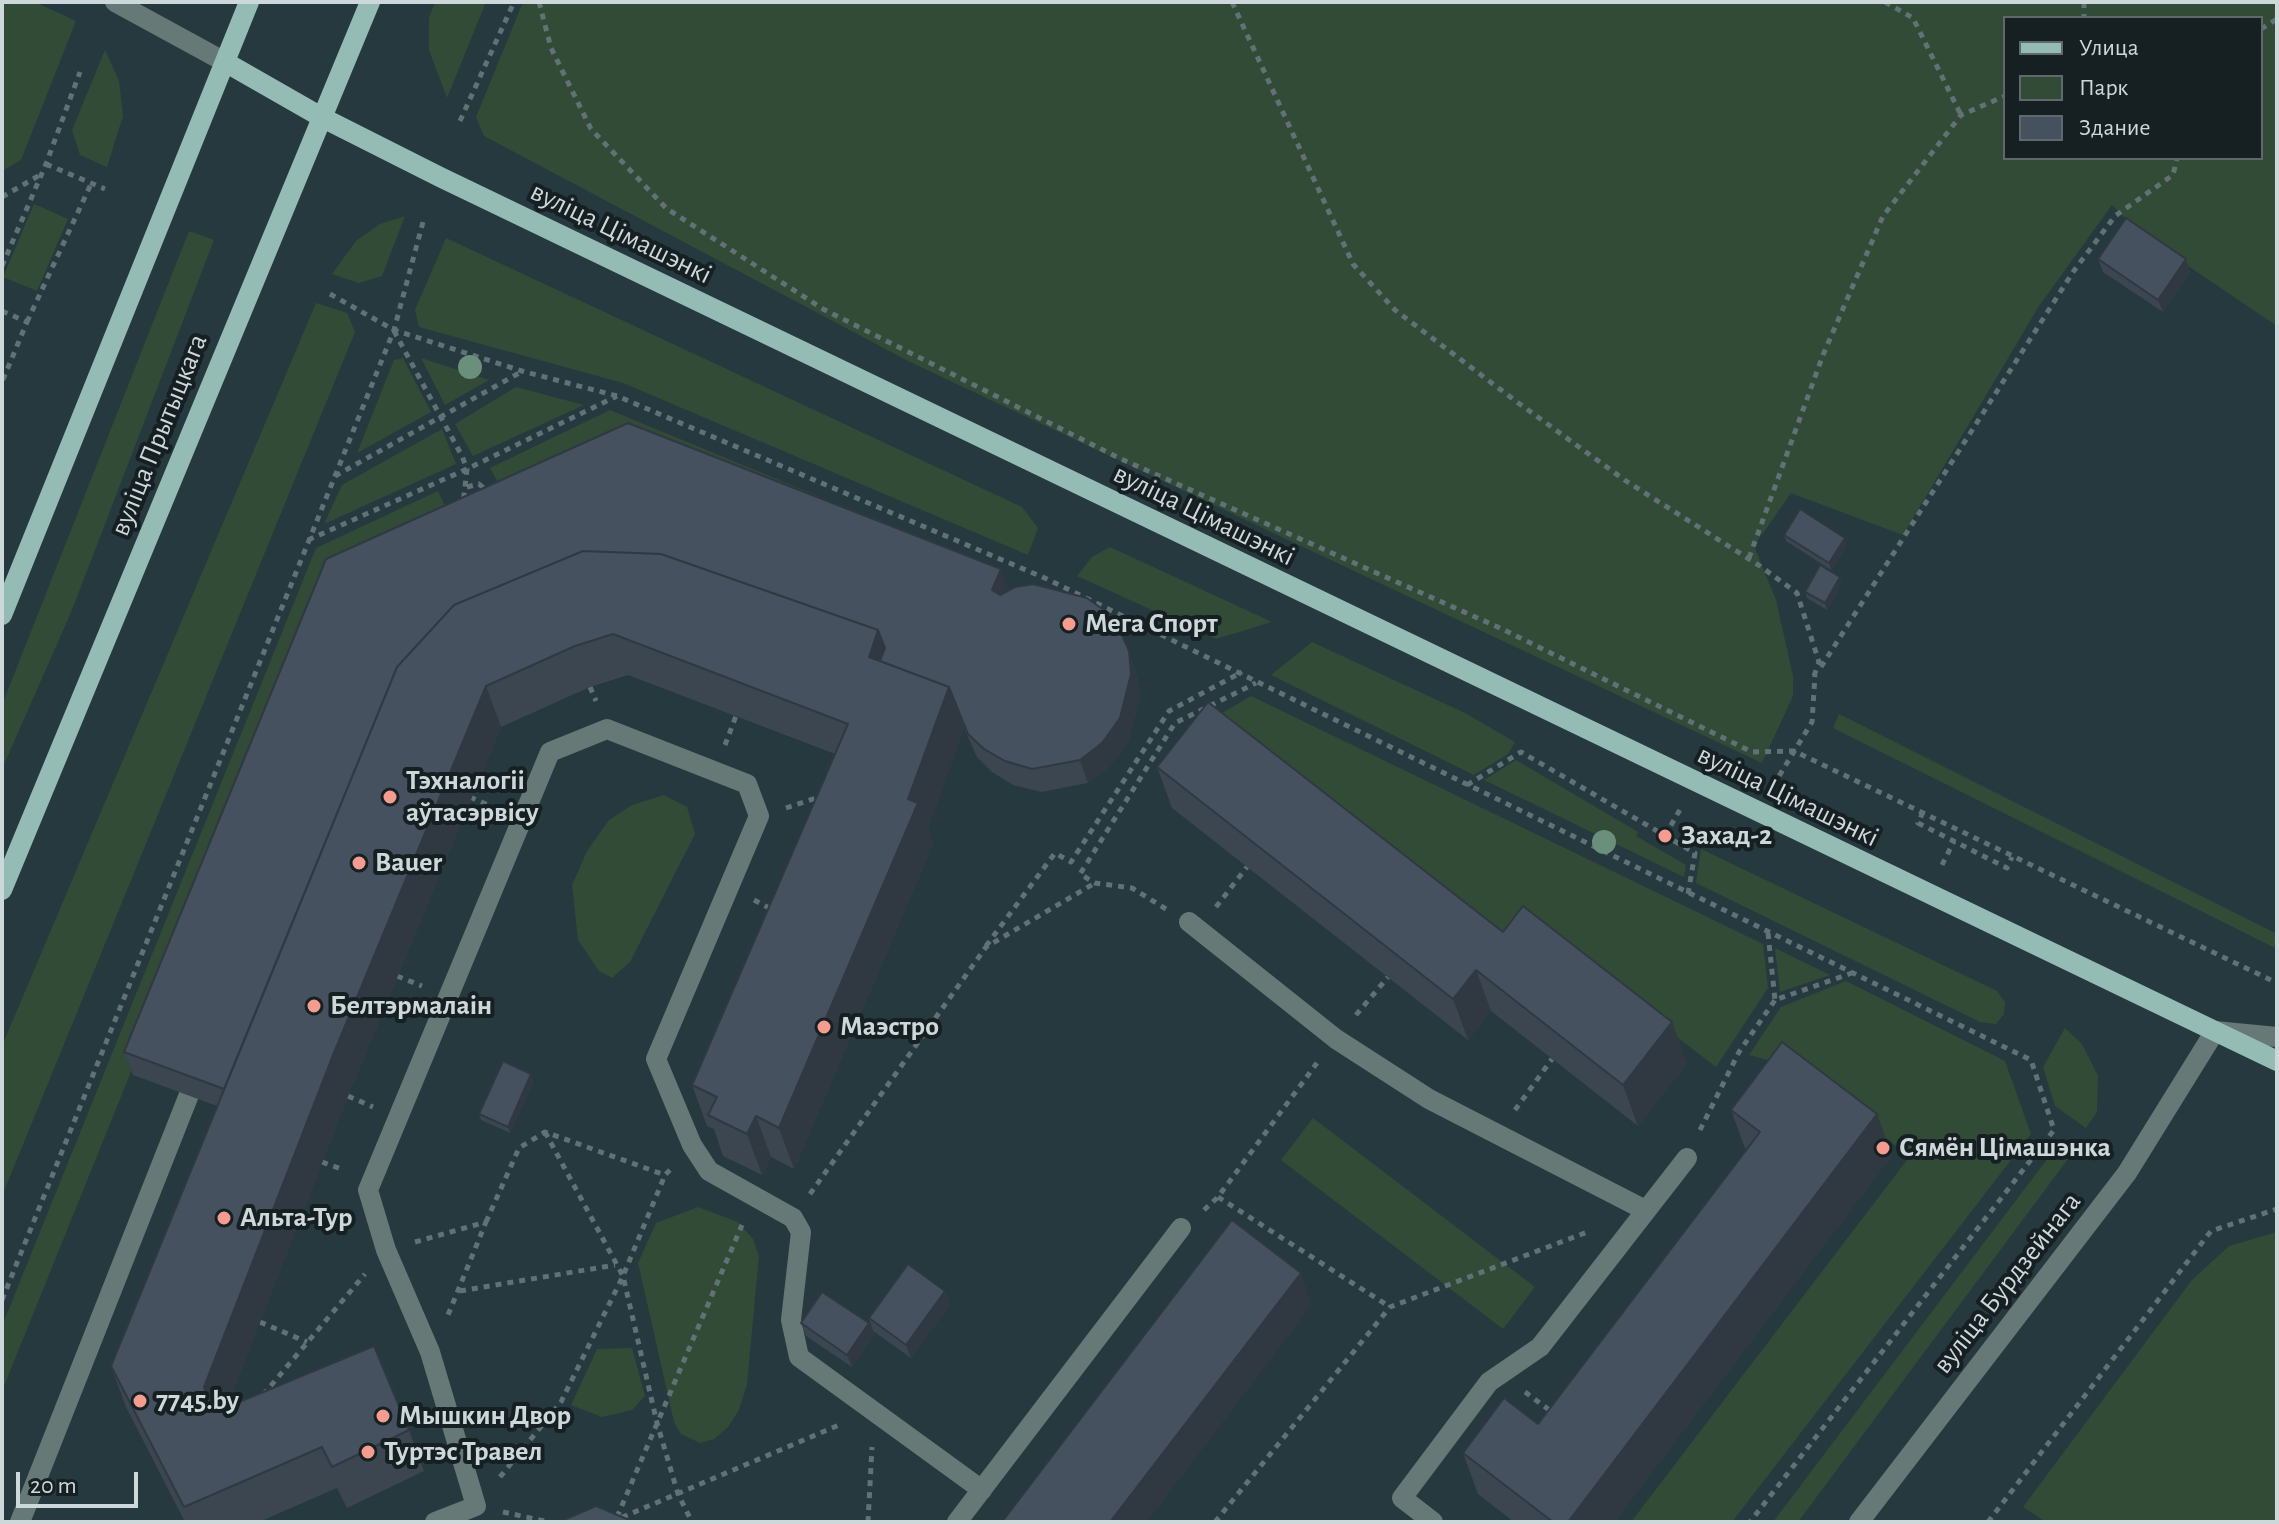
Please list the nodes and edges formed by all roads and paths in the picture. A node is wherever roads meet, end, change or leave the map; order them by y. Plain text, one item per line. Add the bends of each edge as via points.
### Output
1 (115, 2) edge
2 (249, 2) edge
3 (370, 2) edge
4 (514, 2) edge
5 (539, 2) edge
6 (1232, 2) edge
7 (1885, 2) edge
8 (225, 62) junction
9 (80, 72) dead end
10 (2003, 97) edge
11 (1961, 115) junction
12 (323, 118) junction
13 (460, 121) dead end
14 (2177, 160) edge
15 (46, 164) junction
16 (41, 174) junction
17 (91, 184) junction
18 (105, 189) dead end
19 (2, 197) edge
20 (423, 222) dead end
21 (2, 266) edge
22 (330, 294) dead end
23 (2, 311) edge
24 (27, 322) junction
25 (394, 330) junction
26 (522, 371) junction
27 (2, 382) edge
28 (617, 396) junction
29 (443, 417) junction
30 (467, 469) junction
31 (335, 476) junction
32 (467, 487) junction
33 (490, 499) edge
34 (470, 511) edge
35 (307, 540) junction
36 (1749, 558) junction
37 (2, 615) edge
38 (1242, 672) junction
39 (1814, 676) junction
40 (1256, 683) junction
41 (1794, 751) junction
42 (1466, 785) junction
43 (827, 795) edge
44 (1757, 812) junction
45 (1923, 812) junction
46 (759, 816) junction
47 (2012, 857) junction
48 (1247, 867) edge
49 (1095, 883) junction
50 (727, 888) junction
51 (2, 890) edge
52 (1688, 894) junction
53 (782, 914) edge
54 (1194, 926) junction
55 (1768, 933) junction
56 (986, 947) junction
57 (1852, 973) junction
58 (1388, 977) edge
59 (2277, 983) edge
60 (1775, 1000) junction
61 (2215, 1031) junction
62 (2277, 1037) edge
63 (1336, 1039) junction
64 (205, 1054) edge
65 (1552, 1059) edge
66 (2277, 1061) edge
67 (545, 1132) junction
68 (1497, 1134) junction
69 (692, 1145) junction
70 (1687, 1158) joint
71 (665, 1175) junction
72 (754, 1198) junction
73 (2277, 1209) edge
74 (1645, 1210) junction
75 (793, 1218) junction
76 (486, 1222) junction
77 (1181, 1228) dead end
78 (386, 1250) junction
79 (615, 1265) junction
80 (623, 1276) junction
81 (460, 1291) junction
82 (2, 1300) edge
83 (1390, 1307) junction
84 (260, 1322) dead end
85 (307, 1342) junction
86 (430, 1352) junction
87 (1500, 1374) junction
88 (268, 1390) junction
89 (259, 1400) edge
90 (277, 1402) edge
91 (874, 1411) junction
92 (1556, 1415) edge
93 (657, 1423) junction
94 (982, 1490) junction
95 (678, 1494) junction
96 (476, 1506) junction
97 (614, 1520) edge
98 (20, 1522) edge
99 (435, 1522) edge
100 (549, 1522) edge
101 (692, 1522) edge
102 (868, 1522) edge
103 (957, 1522) edge
104 (1215, 1522) edge
105 (1433, 1522) edge
106 (1750, 1522) edge
107 (1859, 1522) edge
108 (1988, 1522) edge

1 - 8 street, вуліца Цімашэнкі
2 - 8 main road
3 - 12 main road, вуліца Прытыцкага
4 - 13 path
5 - 41 path via 551,48 591,129 666,208 823,309 1119,458 1500,628 1752,752
6 - 36 path via 1353,264 1395,310 1626,481
7 - 11 path via 1913,18
8 - 12 main road, вуліца Цімашэнкі
8 - 37 main road
9 - 15 path
10 - 11 path
11 - 36 path via 1883,216 1823,355
12 - 44 main road, вуліца Цімашэнкі
12 - 51 main road, вуліца Прытыцкага
14 - 39 path via 2173,175 2115,216 2073,272
15 - 16 path
15 - 17 path
16 - 19 path
16 - 21 path
17 - 18 path
17 - 24 path
20 - 25 path
22 - 25 path
23 - 24 path
24 - 27 path
25 - 26 path
25 - 29 path
25 - 31 path
26 - 28 path
26 - 29 path
28 - 30 path
28 - 38 path via 1047,579
29 - 30 path
29 - 31 path
30 - 32 path
30 - 35 path
31 - 35 path
32 - 33 path via 479,484
32 - 34 path via 461,497
35 - 82 path
36 - 39 path via 1797,593 1819,662
38 - 40 path
38 - 56 path via 1169,711 1071,862 1055,853
39 - 41 path via 1812,722
40 - 42 path
40 - 49 path via 1175,723 1080,874
41 - 44 path
41 - 45 path
42 - 52 path
42 - 52 path via 1521,752 1695,853
43 - 46 path
44 - 61 main road, вуліца Цімашэнкі
45 - 47 path
45 - 47 path via 1918,823 2007,868
46 - 50 street
46 - 78 street via 747,784 607,729 550,752 368,1190
47 - 59 path
48 - 54 path
49 - 54 path via 1132,888
49 - 56 path
50 - 53 path
50 - 69 street via 656,1059
52 - 55 path
54 - 63 street
55 - 57 path
55 - 60 path
56 - 75 path
57 - 60 path
57 - 106 path via 2031,1060 2054,1130
58 - 63 path
60 - 70 path via 1739,1052
61 - 62 street
61 - 66 main road, вуліца Цімашэнкі
61 - 107 street, вуліца Бурдзейнага via 2127,1173
63 - 68 street via 1429,1099
63 - 83 path via 1218,1197
64 - 98 street
65 - 68 path
67 - 71 path
67 - 76 path via 519,1148
67 - 79 path
68 - 74 street
69 - 71 path
69 - 72 street via 709,1171
70 - 74 street
71 - 80 path
72 - 75 street
72 - 93 path
73 - 108 path via 2211,1231
74 - 83 path
74 - 87 street via 1540,1347
75 - 91 street via 801,1232 791,1320 799,1357
76 - 78 path
76 - 81 path
77 - 94 street
78 - 85 path
78 - 86 street
79 - 80 path
79 - 81 path
80 - 93 path
80 - 96 path via 556,1410
81 - 86 path
83 - 104 path
84 - 85 path
85 - 88 path
86 - 96 street
87 - 92 path
87 - 105 street via 1402,1498
88 - 89 path
88 - 90 path
91 - 94 street
91 - 95 path
91 - 102 path
93 - 95 path
93 - 97 path
94 - 103 street
95 - 97 path
95 - 101 path
96 - 99 street
96 - 100 path

